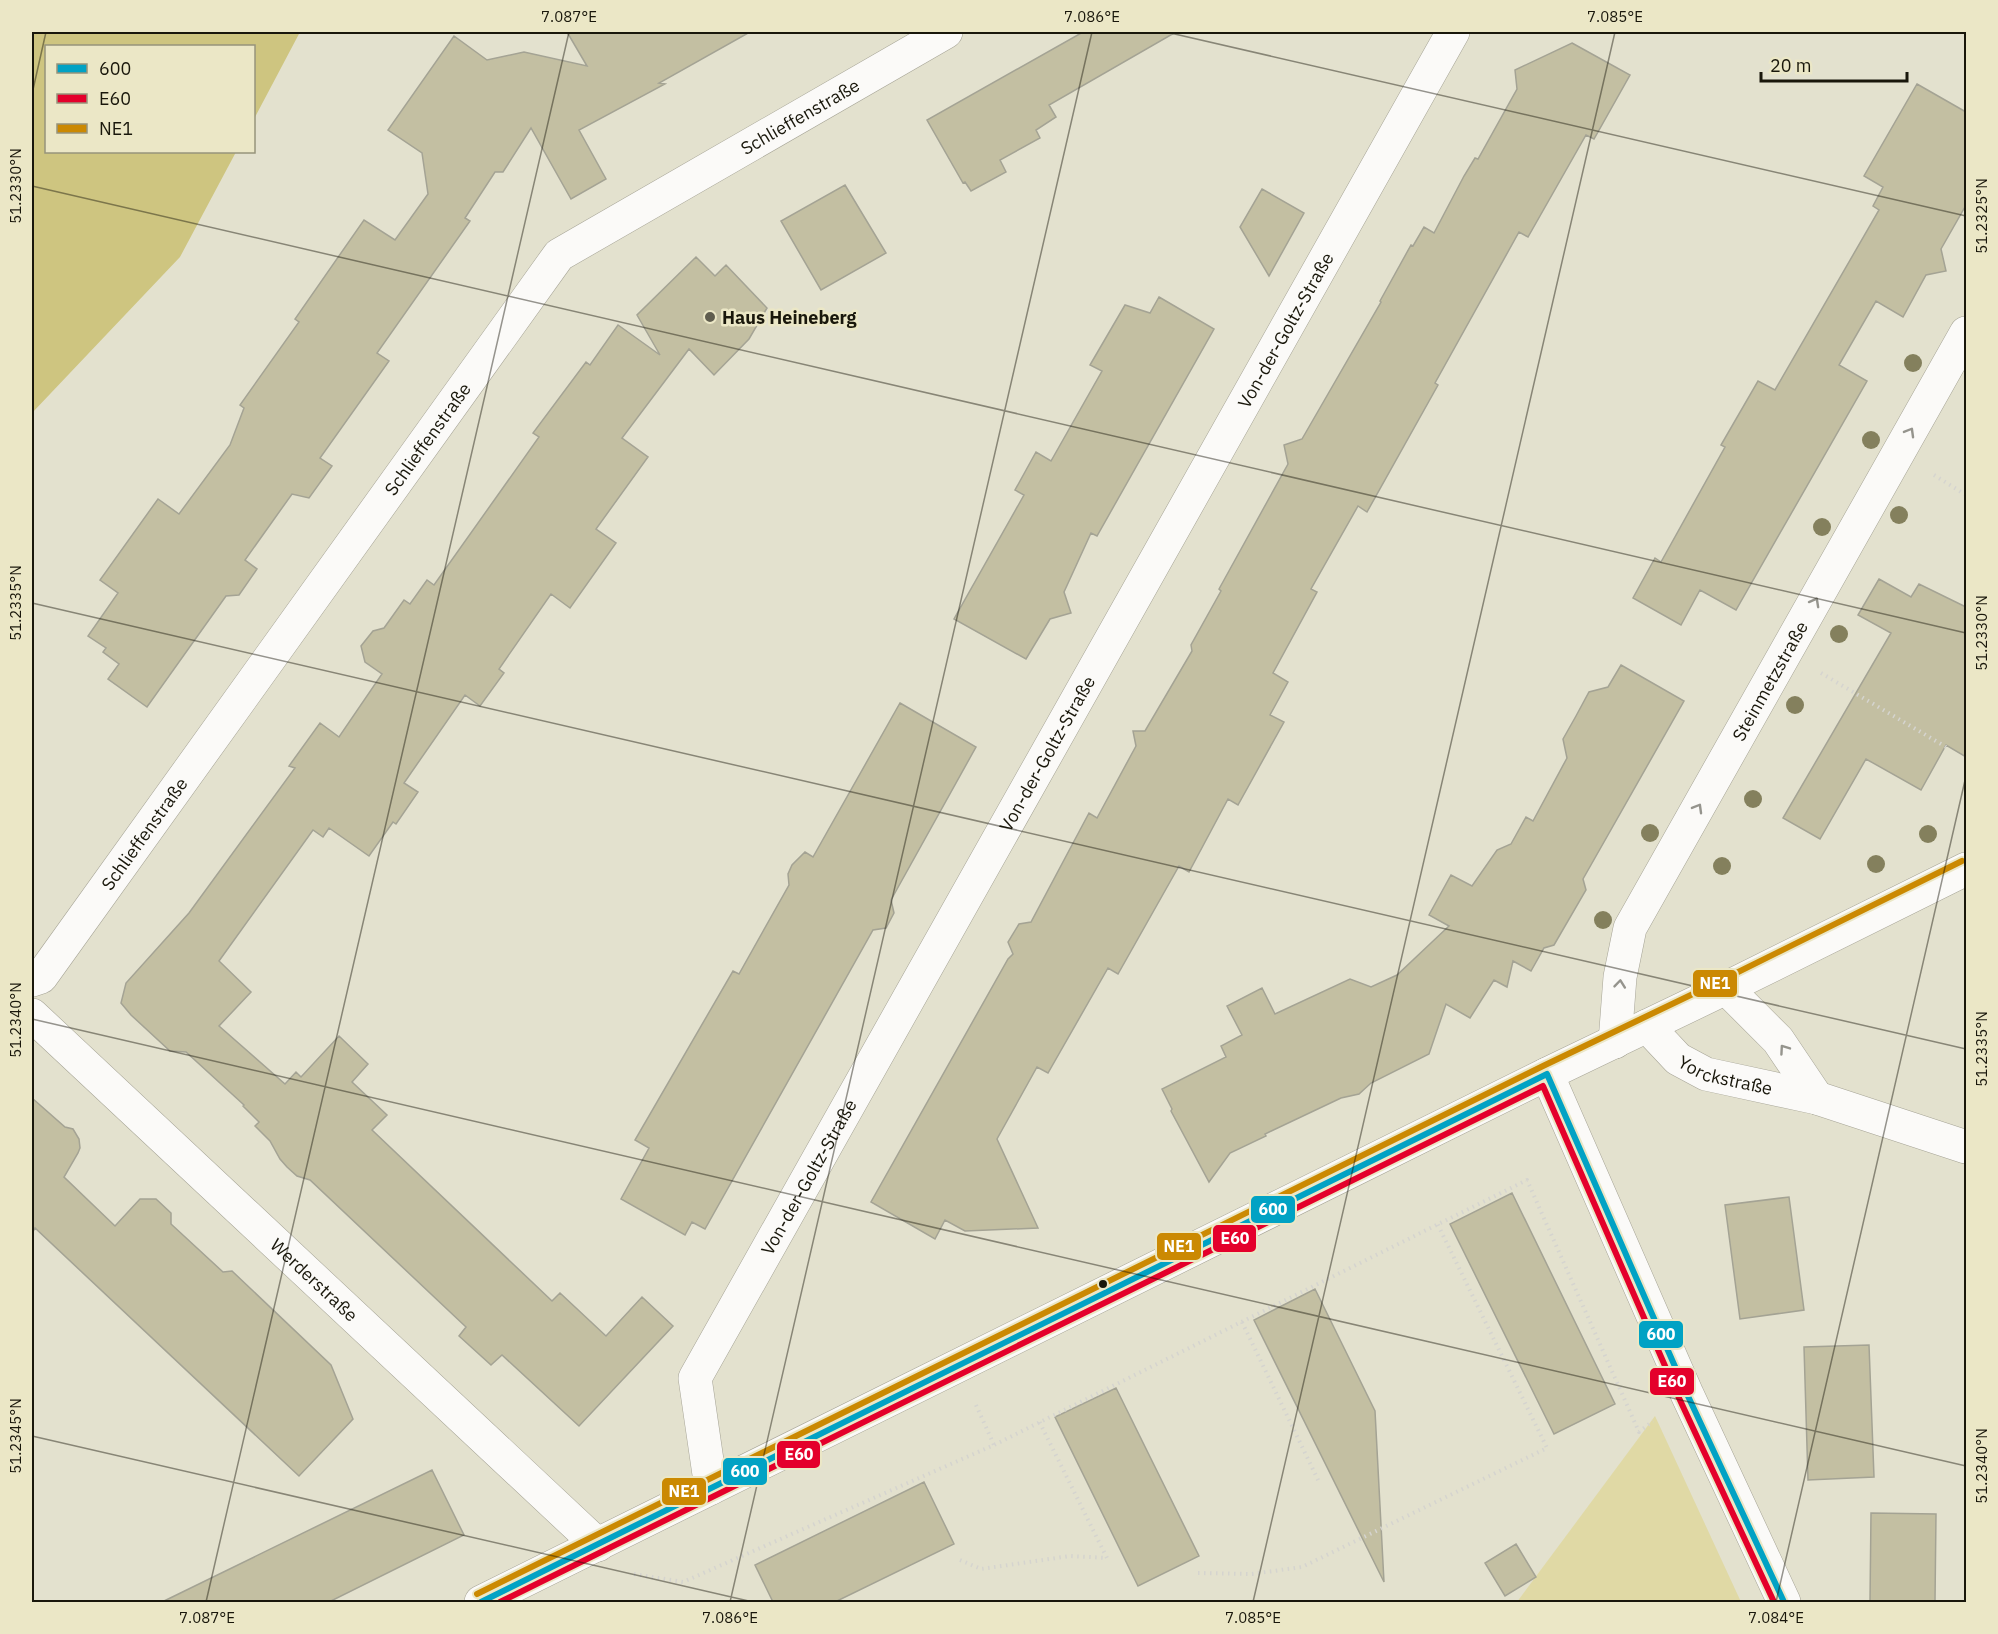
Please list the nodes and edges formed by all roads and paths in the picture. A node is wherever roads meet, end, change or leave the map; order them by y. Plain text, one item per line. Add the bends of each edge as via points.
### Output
1 (946, 32) edge
2 (1453, 32) edge
3 (1966, 333) edge
4 (1787, 653) junction
5 (1946, 747) dead end
6 (1966, 869) edge
7 (32, 981) edge
8 (1726, 988) junction
9 (32, 1015) edge
10 (1647, 1026) junction
11 (1615, 1042) junction
12 (1547, 1074) junction
13 (1818, 1098) junction
14 (1966, 1148) edge
15 (1437, 1223) junction
16 (1242, 1322) junction
17 (1039, 1421) junction
18 (1639, 1432) dead end
19 (1320, 1484) dead end
20 (711, 1488) junction
21 (598, 1545) junction
22 (960, 1560) dead end
23 (1198, 1573) dead end
24 (683, 1582) dead end
25 (481, 1602) edge
26 (1784, 1602) edge

1 - 7 street, Schlieffenstraße via 559,255 41,977
2 - 20 street, Von-der-Goltz-Straße via 695,1378
4 -> 3 street, Steinmetzstraße
4 - 5 path
11 -> 4 street, Steinmetzstraße via 1620,977 1630,928
6 - 8 street
8 - 10 street
13 -> 8 street, Yorckstraße via 1778,1040
9 - 21 street, Werderstraße
10 - 11 street
10 - 13 street, Yorckstraße via 1678,1059 1706,1074
11 - 12 street
12 - 20 street
12 - 26 street via 1687,1394
13 - 14 street, Yorckstraße
15 - 16 path
15 - 18 path via 1527,1180
15 - 23 path via 1547,1448 1302,1567 1252,1574
16 - 17 path
16 - 19 path
17 - 22 path via 1107,1557 1070,1557 981,1569
17 - 24 path via 994,1445
20 - 21 street
21 - 25 street

